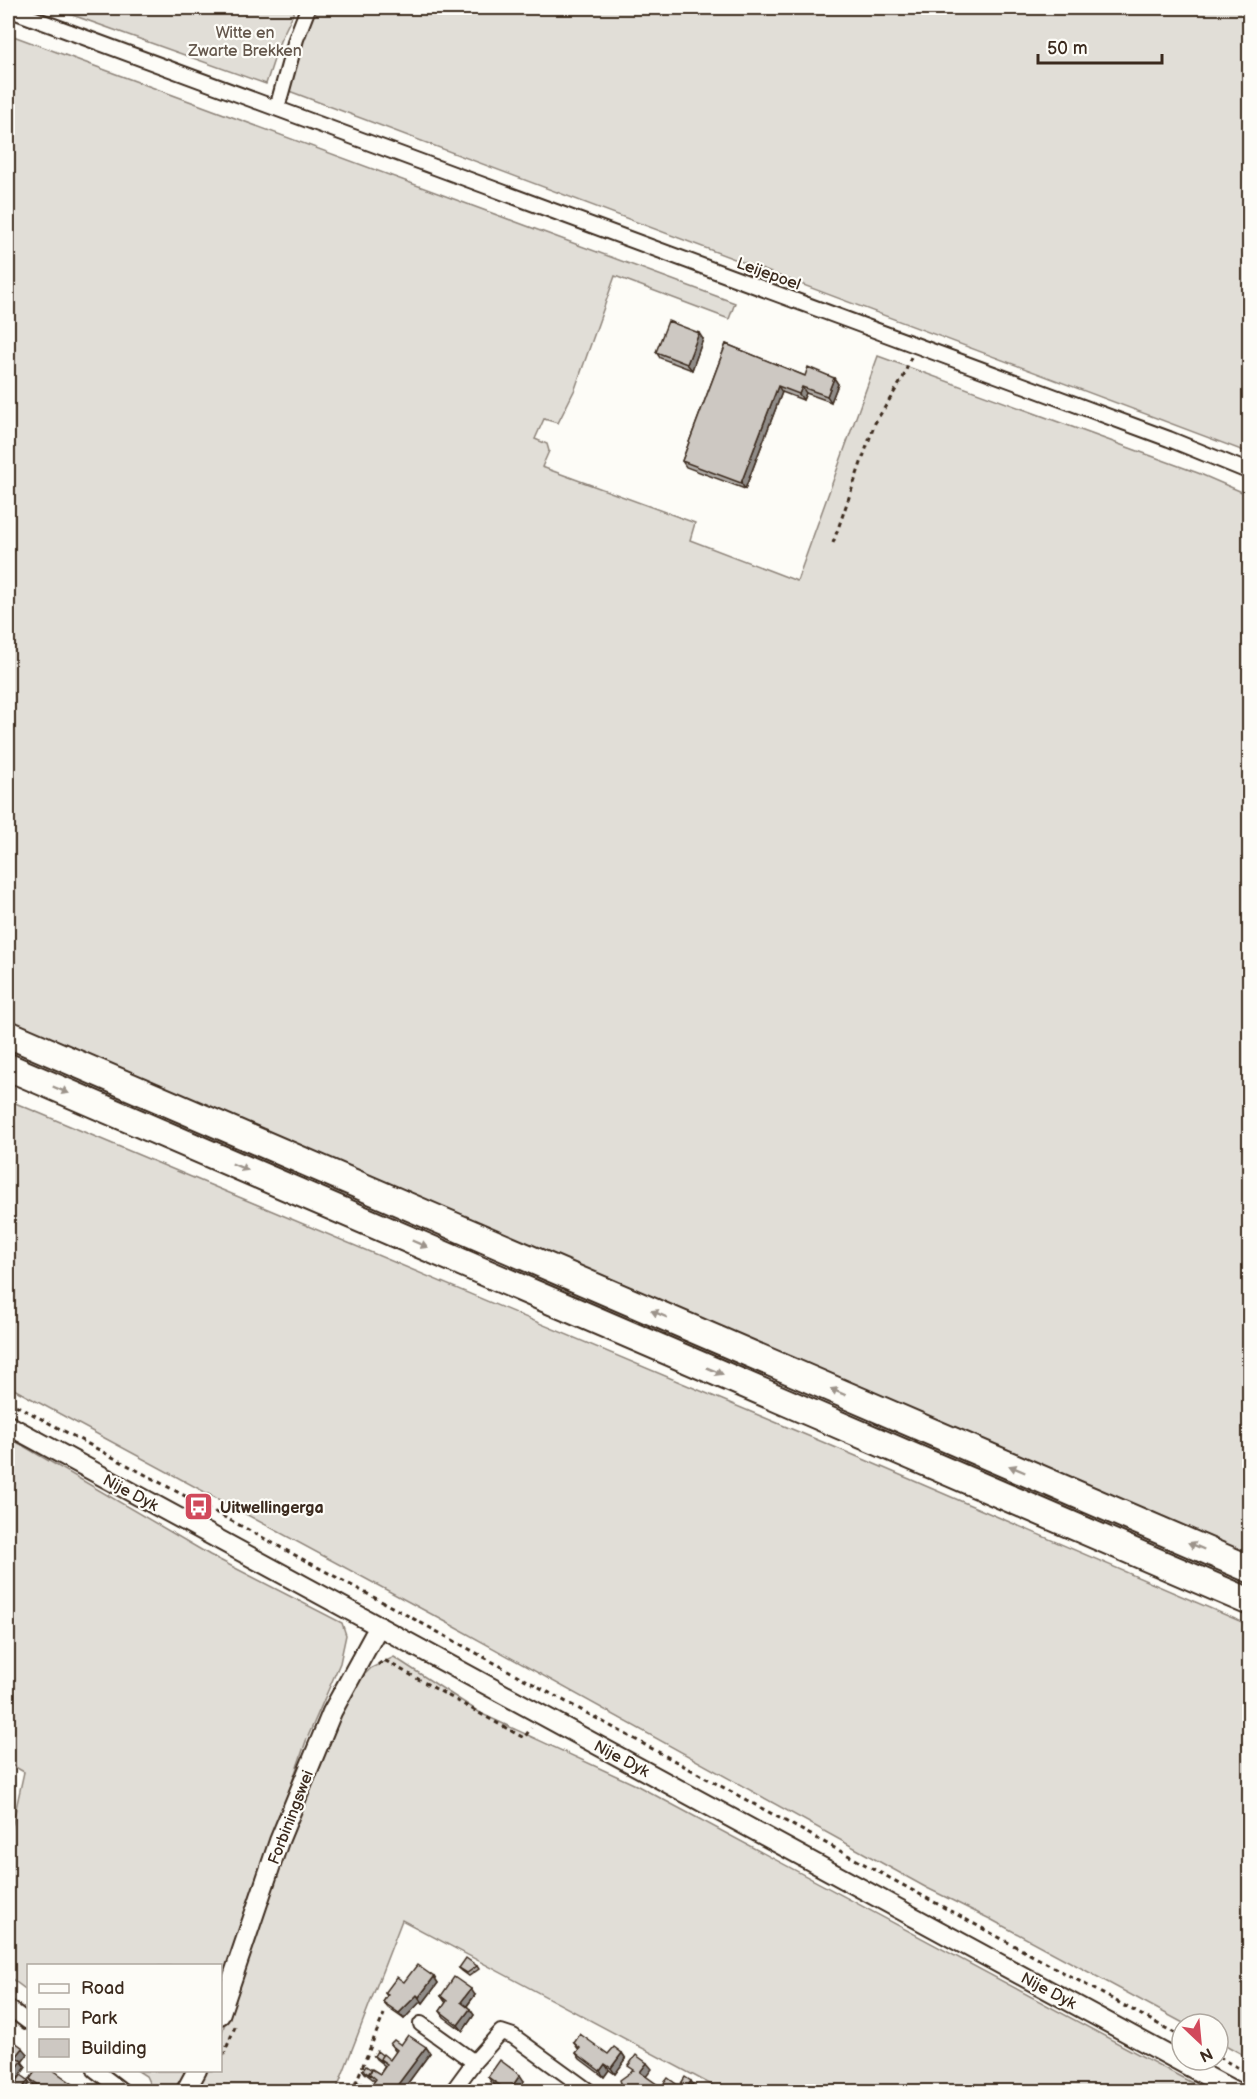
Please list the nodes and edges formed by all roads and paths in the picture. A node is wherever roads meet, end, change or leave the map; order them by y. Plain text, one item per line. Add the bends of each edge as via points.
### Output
1 (308, 8) edge
2 (8, 9) edge
3 (277, 108) junction
4 (916, 345) junction
5 (1250, 472) edge
6 (833, 543) dead end
7 (8, 1034) edge
8 (8, 1067) edge
9 (8, 1401) edge
10 (8, 1425) edge
11 (188, 1498) junction
12 (186, 1502) dead end
13 (1250, 1569) edge
14 (1250, 1602) edge
15 (379, 1626) junction
16 (373, 1670) dead end
17 (531, 1728) dead end
18 (8, 2007) edge
19 (222, 2009) edge
20 (239, 2013) dead end
21 (384, 2014) edge
22 (27, 2021) edge
23 (421, 2024) dead end
24 (1170, 2030) edge
25 (222, 2059) edge
26 (474, 2062) junction
27 (1230, 2063) edge
28 (98, 2072) edge
29 (196, 2072) edge
30 (1250, 2074) edge
31 (124, 2091) edge
32 (185, 2091) edge
33 (352, 2091) edge
34 (452, 2091) edge
35 (590, 2091) edge
36 (1236, 2091) edge

1 - 3 street
2 - 3 street, Leijepoel
3 - 4 street, Leijepoel
4 - 5 street, Leijepoel
4 - 6 path via 903,378 875,423
13 -> 7 highway
8 -> 14 highway
9 - 11 path, Nije Dyk
10 - 15 street, Nije Dyk
11 - 12 path
11 - 24 path, Nije Dyk
15 - 19 street, Forbiningswei via 332,1712 279,1841
15 - 36 street, Nije Dyk
16 - 17 path via 384,1660 524,1738
18 - 22 street
20 - 25 path
21 - 33 path
23 - 26 street
26 - 34 street
26 - 35 street via 501,2032 513,2036
27 - 30 path
28 - 31 street
29 - 32 street

